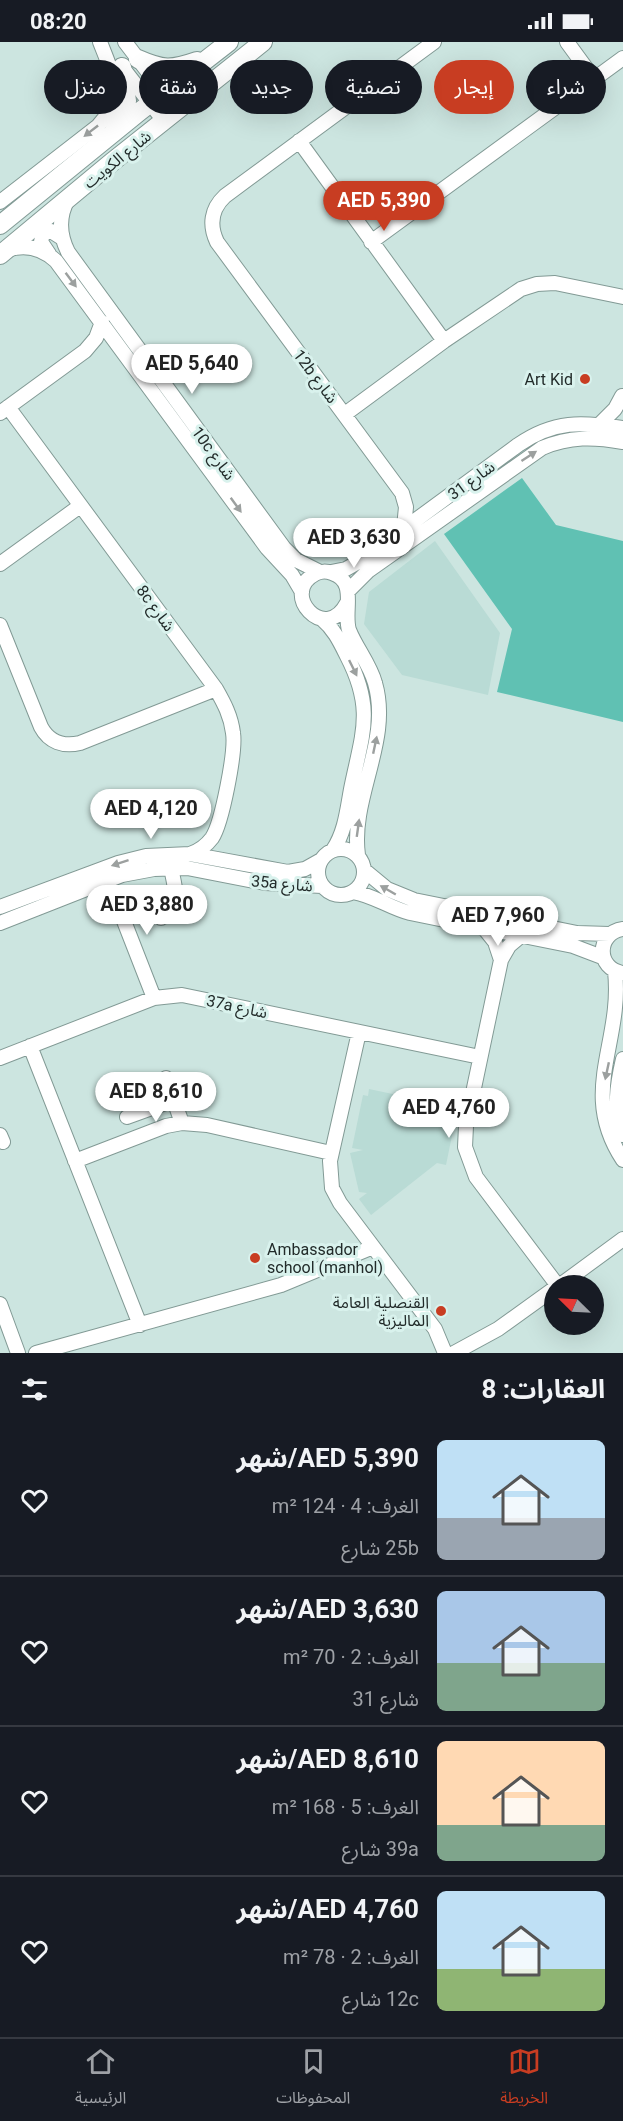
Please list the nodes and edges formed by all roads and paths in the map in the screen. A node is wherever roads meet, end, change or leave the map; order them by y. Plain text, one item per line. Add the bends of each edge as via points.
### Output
1 (101, 42) edge
2 (126, 42) edge
3 (229, 42) edge
4 (263, 42) edge
5 (434, 42) edge
6 (567, 42) edge
7 (210, 57) junction
8 (623, 58) edge
9 (207, 60) edge
10 (580, 60) edge
11 (130, 63) junction
12 (606, 70) edge
13 (218, 71) edge
14 (139, 76) edge
15 (150, 114) edge
16 (155, 114) edge
17 (546, 114) edge
18 (111, 134) junction
19 (299, 141) junction
20 (69, 197) junction
21 (0, 202) edge
22 (5, 220) edge
23 (62, 238) junction
24 (371, 242) junction
25 (3, 253) edge
26 (49, 255) junction
27 (623, 297) edge
28 (102, 322) junction
29 (444, 341) junction
30 (119, 346) junction
31 (85, 351) junction
32 (623, 398) edge
33 (4, 410) edge
34 (345, 414) junction
35 (599, 425) junction
36 (623, 428) edge
37 (623, 442) edge
38 (402, 493) junction
39 (80, 506) junction
40 (435, 506) junction
41 (404, 527) junction
42 (0, 564) edge
43 (325, 572) junction
44 (302, 592) junction
45 (348, 597) junction
46 (322, 619) junction
47 (0, 625) edge
48 (216, 689) junction
49 (215, 832) junction
50 (333, 850) junction
51 (190, 854) junction
52 (357, 855) junction
53 (321, 860) junction
54 (227, 861) junction
55 (171, 868) junction
56 (364, 870) junction
57 (108, 880) junction
58 (322, 886) junction
59 (353, 892) junction
60 (0, 907) edge
61 (161, 918) dead end
62 (0, 923) edge
63 (483, 927) junction
64 (619, 929) edge
65 (522, 935) junction
66 (602, 957) junction
67 (501, 960) junction
68 (619, 972) edge
69 (154, 998) junction
70 (359, 1032) junction
71 (30, 1046) junction
72 (0, 1058) edge
73 (480, 1058) junction
74 (623, 1059) edge
75 (166, 1078) dead end
76 (174, 1100) junction
77 (128, 1117) dead end
78 (182, 1123) junction
79 (623, 1135) edge
80 (331, 1153) junction
81 (623, 1160) edge
82 (75, 1161) junction
83 (623, 1239) edge
84 (373, 1248) junction
85 (549, 1275) edge
86 (572, 1275) edge
87 (544, 1295) edge
88 (0, 1304) edge
89 (140, 1325) junction
90 (18, 1353) edge
91 (36, 1353) edge
92 (445, 1353) edge
93 (454, 1353) edge

1 - 11 street
1 -> 21 street via 116,86 106,118
2 - 11 street
3 - 7 main road, شارع الكويت
4 - 13 main road, شارع الكويت
5 - 19 street
6 - 10 street
7 - 9 main road, شارع الكويت
7 - 11 main road via 167,69
8 - 12 street
11 - 14 street
11 - 18 main road via 127,102
15 - 18 main road, شارع الكويت
16 - 20 main road, شارع الكويت via 124,143 112,162
17 - 24 street
18 - 22 main road, شارع الكويت
19 - 24 street
19 - 34 street, 12b شارع via 216,205 212,230
20 - 23 street via 61,219
20 - 25 main road, شارع الكويت
23 - 26 street via 51,231 43,233 40,242
23 - 43 street, 10c شارع via 68,252 284,548 296,560
24 - 29 street
25 - 26 street via 23,246
26 -> 28 street, 10c شارع
27 - 29 street via 555,284 529,286
28 - 30 street, 10c شارع
28 - 31 street
29 - 34 street
30 - 31 street via 104,345
30 -> 44 street, 10c شارع
31 - 33 street
32 - 35 street
33 - 39 street, 8c شارع
34 - 38 street, 12b شارع
35 - 36 street, شارع 31
35 - 40 street, شارع 31 via 574,423 538,433
45 -> 37 street, شارع 31 via 368,571 542,448 585,437
38 - 40 street via 417,503
38 - 41 street via 406,507
39 - 42 street
39 - 48 street, 8c شارع
40 - 41 street, شارع 31
41 - 43 street, شارع 31 via 353,565
43 - 44 street via 308,579
43 - 45 street via 343,579
44 - 46 street via 306,609
45 - 46 street via 344,609 334,617
52 -> 45 street via 357,829 379,726 379,705 373,676 348,625
46 -> 50 street via 336,634 356,673 365,707 343,830
47 - 48 street via 44,734 57,743 80,743
48 - 49 street, 8c شارع via 231,720 234,743
49 - 51 street via 205,846
49 - 54 street
50 - 52 street via 346,849
50 - 53 street
51 - 54 street, 35a شارع
51 -> 60 street, 35a شارع via 125,861
52 - 56 street
53 - 54 street, 35a شارع via 288,872
53 - 58 street via 318,876
55 - 57 street, 35a شارع via 138,871
55 - 58 street, 35a شارع via 265,883
55 - 61 street via 176,892 174,907
56 - 59 street via 362,883
64 -> 56 street via 577,933 414,900 387,889
57 - 62 street, 35a شارع
57 - 69 street
58 - 59 street via 336,895
59 - 63 street via 403,911
63 - 65 street
63 - 67 street via 495,942
64 - 66 street via 602,947
65 - 66 street
65 - 67 street
66 - 68 street
67 - 73 street
68 -> 81 street via 618,1010 602,1099 607,1130
69 - 70 street, 37a شارع via 192,996
69 - 71 street, 37a شارع
70 - 73 street, 37a شارع
70 - 80 street
71 - 72 street, 37a شارع
71 - 82 street
73 - 85 street via 465,1126 468,1158 476,1177
74 - 79 street via 616,1100
75 - 76 street
76 - 77 street
76 - 78 street
78 - 80 street
78 - 82 street
80 - 84 street via 329,1170 336,1196
82 - 89 street
83 - 86 street
84 - 89 street via 281,1285
84 - 92 street via 435,1329
87 - 93 street via 498,1329
88 - 90 street
89 - 91 street

